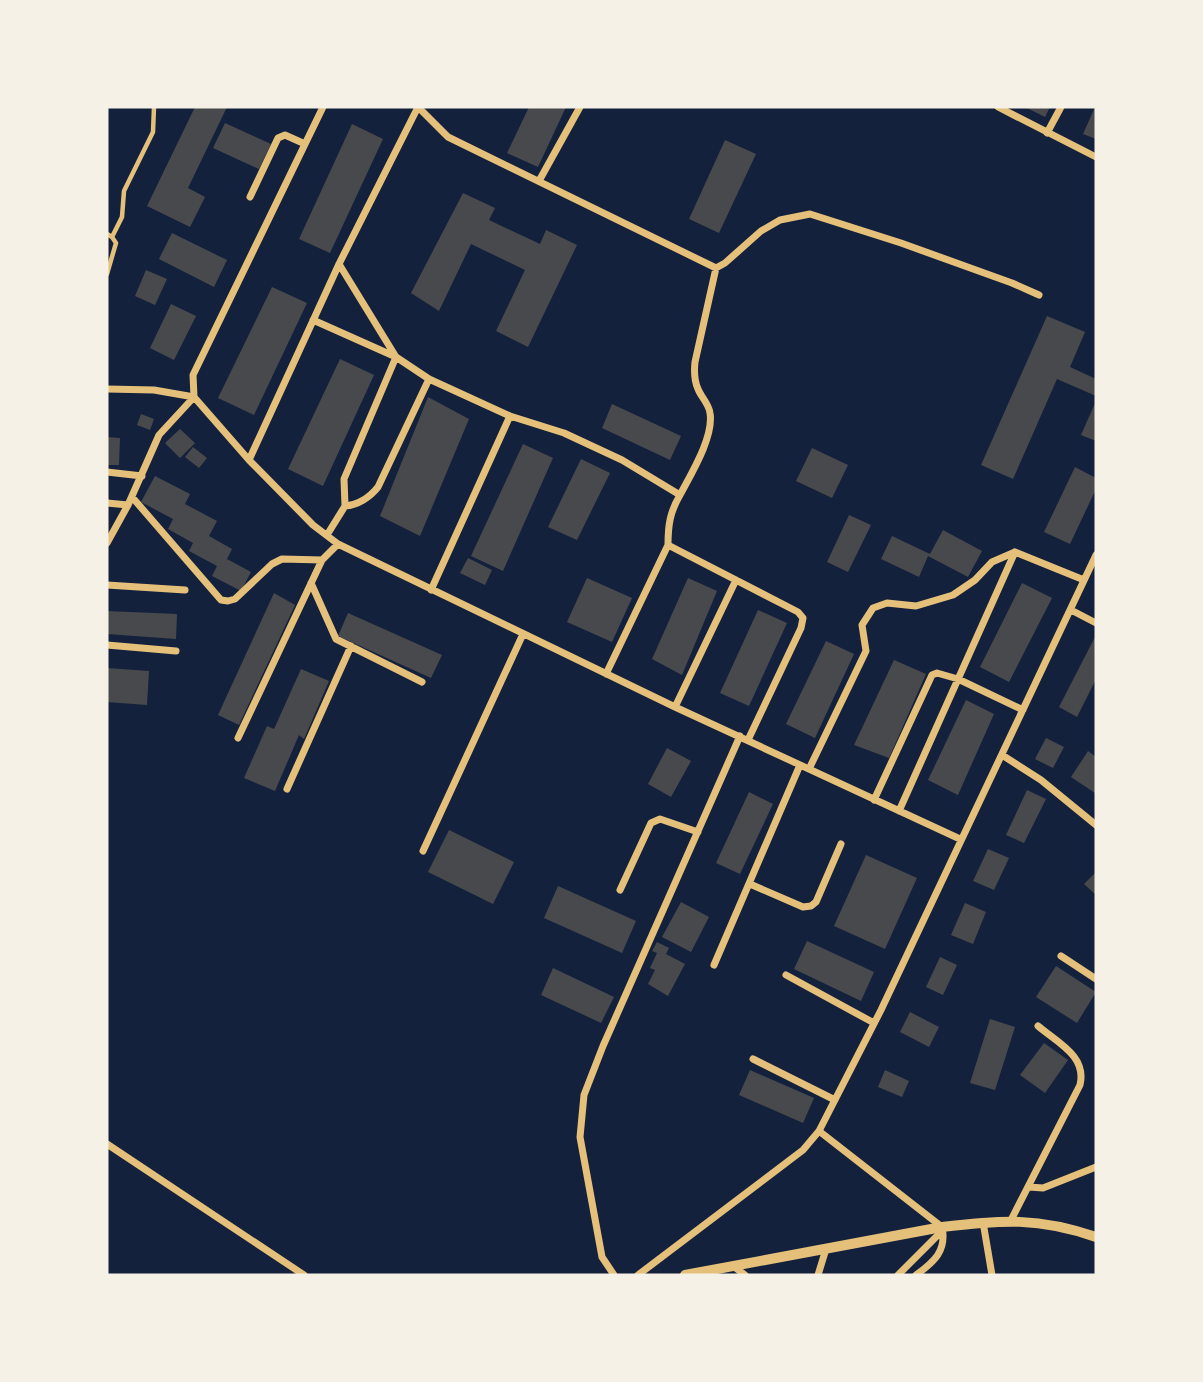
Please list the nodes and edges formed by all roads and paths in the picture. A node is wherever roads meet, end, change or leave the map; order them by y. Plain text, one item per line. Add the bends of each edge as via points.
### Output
1 (154, 107) edge
2 (323, 107) edge
3 (418, 107) edge
4 (580, 107) edge
5 (998, 107) edge
6 (1062, 107) edge
7 (1047, 133) junction
8 (305, 144) junction
9 (1096, 157) edge
10 (539, 181) junction
11 (250, 197) dead end
12 (109, 235) edge
13 (339, 264) junction
14 (716, 268) junction
15 (107, 274) edge
16 (1039, 295) dead end
17 (313, 320) junction
18 (396, 357) junction
19 (429, 379) junction
20 (107, 389) edge
21 (194, 397) junction
22 (510, 416) junction
23 (249, 460) junction
24 (107, 472) edge
25 (142, 475) junction
26 (681, 495) junction
27 (130, 501) junction
28 (107, 503) edge
29 (345, 506) junction
30 (327, 535) junction
31 (107, 543) edge
32 (338, 544) junction
33 (668, 545) junction
34 (1015, 552) junction
35 (1096, 555) edge
36 (322, 560) junction
37 (736, 580) junction
38 (1084, 580) junction
39 (311, 583) junction
40 (107, 585) edge
41 (185, 590) dead end
42 (431, 590) junction
43 (1071, 610) junction
44 (1096, 623) edge
45 (523, 634) junction
46 (107, 645) edge
47 (351, 646) junction
48 (176, 651) dead end
49 (606, 674) junction
50 (958, 679) junction
51 (422, 682) dead end
52 (675, 707) junction
53 (1023, 710) junction
54 (740, 736) junction
55 (237, 738) dead end
56 (748, 740) junction
57 (1002, 755) junction
58 (800, 765) junction
59 (809, 769) junction
60 (287, 789) dead end
61 (874, 800) junction
62 (899, 811) junction
63 (1096, 825) edge
64 (698, 832) junction
65 (960, 839) junction
66 (841, 845) dead end
67 (422, 851) dead end
68 (750, 884) junction
69 (620, 890) dead end
70 (1061, 956) dead end
71 (714, 965) dead end
72 (786, 975) dead end
73 (1096, 979) edge
74 (874, 1023) junction
75 (1038, 1026) dead end
76 (753, 1059) dead end
77 (835, 1100) junction
78 (819, 1131) junction
79 (107, 1144) edge
80 (1096, 1167) edge
81 (1029, 1187) junction
82 (1011, 1220) junction
83 (983, 1222) junction
84 (942, 1229) junction
85 (1096, 1237) edge
86 (826, 1249) junction
87 (733, 1266) junction
88 (304, 1275) edge
89 (614, 1275) edge
90 (638, 1275) edge
91 (685, 1275) edge
92 (745, 1275) edge
93 (818, 1275) edge
94 (898, 1275) edge
95 (916, 1275) edge
96 (992, 1275) edge

1 - 12 lane via 153,132 124,191 122,217
2 - 8 street
3 - 10 street via 448,137
3 - 13 street
4 - 10 street
5 - 7 street
6 - 7 street
7 - 9 street
8 - 11 street via 285,135 278,138
8 - 21 street via 192,375
10 - 14 street
12 - 15 lane via 116,243
13 - 17 street
13 - 18 street
14 - 16 street via 780,220 810,214
14 - 26 street via 694,377 710,414 708,430
17 - 18 street
17 - 23 street
18 - 19 street
18 - 29 street via 344,479
19 - 22 street
19 - 29 street via 378,487 372,495
20 - 21 street
21 - 23 street
21 - 25 street via 159,435
22 - 26 street via 564,433
22 - 42 street
23 - 30 street
24 - 25 street
25 - 27 street
26 - 33 street via 671,511
27 - 28 street
27 - 31 street
27 - 36 street via 221,600 235,598 282,559
29 - 30 street
30 - 32 street
32 - 36 street
32 - 42 street
33 - 37 street
33 - 49 street
34 - 38 street
34 - 50 street
34 - 59 street via 992,562 953,595 916,606 887,603 873,608 862,625 866,651
35 - 38 street
36 - 39 street
37 - 52 street
37 - 56 street via 803,618
38 - 43 street
39 - 47 street via 332,633
39 - 55 street
40 - 41 street
42 - 45 street
43 - 44 street
43 - 53 street
45 - 49 street
45 - 67 street
46 - 48 street
47 - 51 street
47 - 60 street
49 - 52 street
50 - 53 street
50 - 61 street via 944,673 932,676
50 - 62 street
52 - 54 street
53 - 57 street
54 - 56 street
54 - 64 street
56 - 58 street
57 - 63 street via 1041,779
57 - 65 street
58 - 59 street
58 - 68 street
59 - 61 street
61 - 62 street
62 - 65 street
64 - 69 street via 655,820
64 - 89 street via 584,1095 580,1137 587,1182 602,1257
65 - 74 street
66 - 68 street via 811,906
68 - 71 street
70 - 73 street
72 - 74 street
74 - 77 street
75 - 81 street via 1078,1060 1082,1076
76 - 77 street
77 - 78 street
78 - 84 street
78 - 90 street via 803,1150
79 - 88 street
80 - 81 street via 1043,1188
81 - 82 street
82 - 83 street
82 - 85 street via 1075,1229
83 - 84 street
83 - 96 street
84 - 86 street
84 - 94 street
84 - 95 street via 939,1255
86 - 87 street
86 - 93 street
87 - 91 street
87 - 92 street

